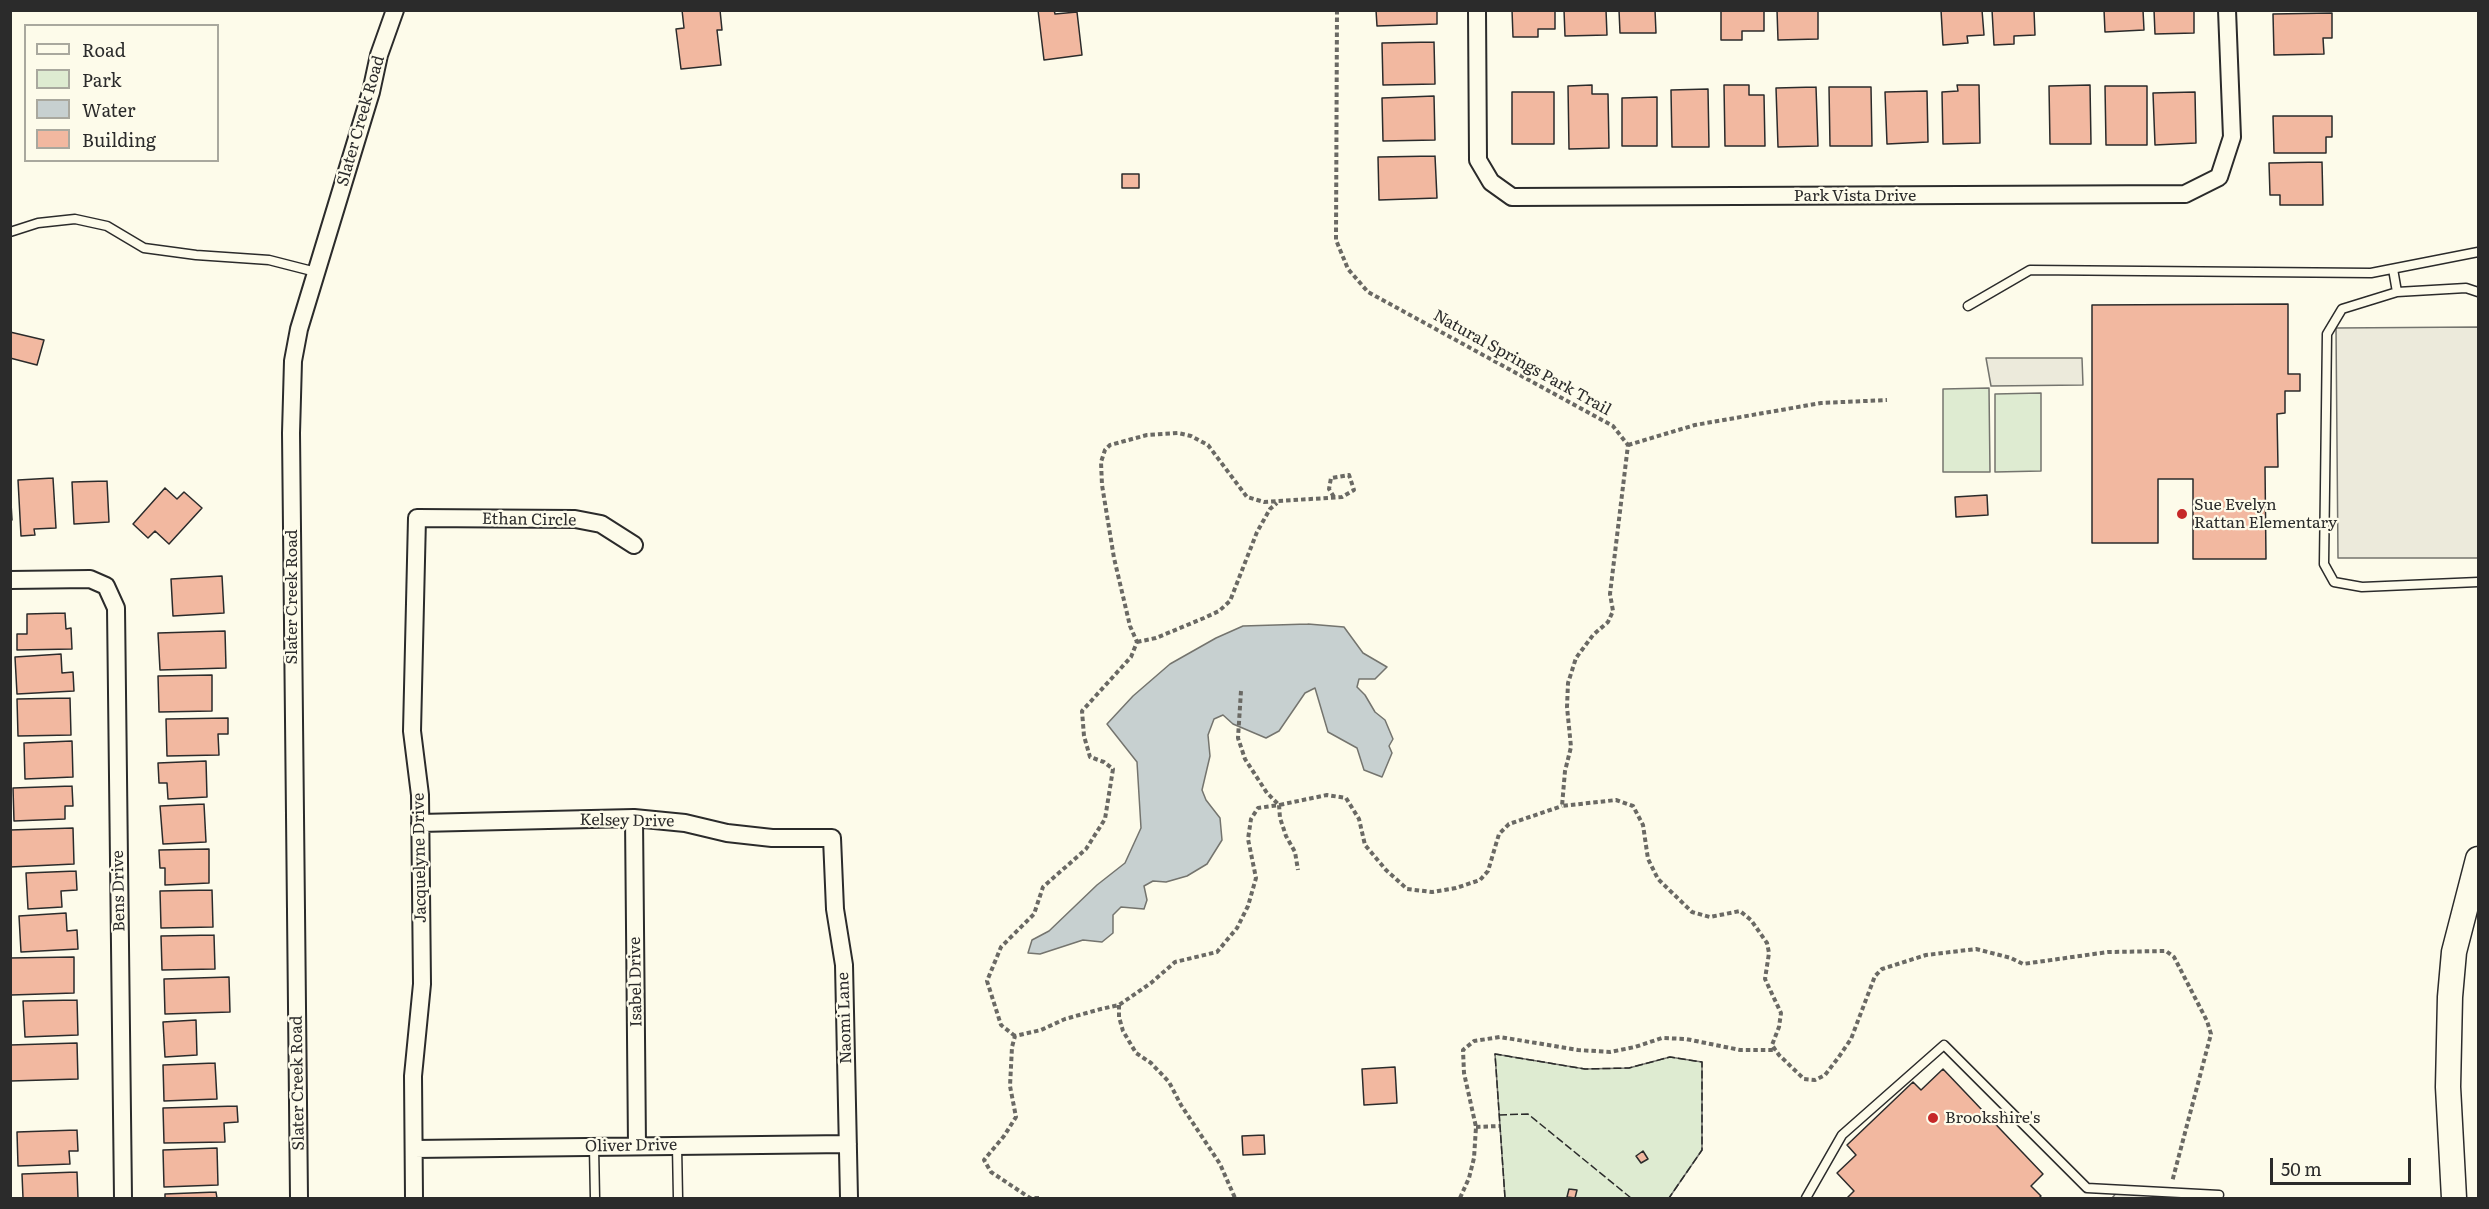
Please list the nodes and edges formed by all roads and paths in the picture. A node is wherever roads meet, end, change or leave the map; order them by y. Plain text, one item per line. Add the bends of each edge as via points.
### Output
1 (395, 10) edge
2 (1337, 10) edge
3 (1477, 10) edge
4 (2227, 10) edge
5 (10, 232) edge
6 (2478, 252) edge
7 (2393, 269) junction
8 (316, 272) junction
9 (2397, 292) junction
10 (2478, 292) edge
11 (1968, 306) dead end
12 (1887, 400) dead end
13 (1628, 445) junction
14 (1334, 497) junction
15 (1277, 502) junction
16 (417, 518) joint
17 (634, 545) dead end
18 (10, 580) edge
19 (2478, 582) edge
20 (1137, 642) junction
21 (1241, 691) dead end
22 (1280, 805) junction
23 (1562, 806) junction
24 (634, 818) junction
25 (420, 823) junction
26 (832, 838) joint
27 (2478, 859) edge
28 (1298, 870) dead end
29 (1119, 1005) junction
30 (1015, 1036) junction
31 (1776, 1050) junction
32 (1499, 1126) dead end
33 (1476, 1127) junction
34 (848, 1144) junction
35 (637, 1146) junction
36 (677, 1146) junction
37 (594, 1147) junction
38 (414, 1149) junction
39 (2086, 1188) junction
40 (2170, 1192) junction
41 (123, 1198) edge
42 (299, 1198) edge
43 (414, 1198) edge
44 (595, 1198) edge
45 (678, 1198) edge
46 (849, 1198) edge
47 (1039, 1198) edge
48 (1235, 1198) edge
49 (1460, 1198) edge
50 (1806, 1198) edge
51 (2086, 1198) edge
52 (2215, 1198) edge
53 (2454, 1198) edge

1 - 8 street, Slater Creek Road
2 - 13 path, Natural Springs Park Trail via 1336,240 1348,269 1368,292 1613,426
3 - 4 street, Park Vista Drive via 1478,160 1491,182 1512,197 2185,195 2219,177 2232,138
5 - 8 lane via 38,223 75,219 107,226 144,248 269,260
6 - 7 lane
7 - 9 lane
7 - 11 lane via 2371,273 2030,270
8 - 42 street, Slater Creek Road via 293,361 291,423
9 - 10 lane via 2466,288
9 - 19 lane via 2342,309 2327,334 2324,564 2334,582 2362,587
12 - 13 path via 1821,403 1695,425
13 - 23 path via 1610,594 1612,611 1608,622 1576,658 1568,683 1571,747
14 - 14 path via 1354,490 1348,475 1331,478 1329,489
14 - 15 path
15 - 20 path via 1257,532 1230,601 1204,618
15 - 20 path via 1247,497 1208,446 1191,436 1163,432 1110,445 1105,450 1102,486 1121,596
16 - 17 street, Ethan Circle via 575,519 601,524
16 - 25 street, Jacquelyne Drive via 412,731
18 - 41 street, Bens Drive via 90,579 106,586 116,608
20 - 30 path via 1131,657 1082,711 1090,757 1113,769 1105,819 1086,849 1044,887 1034,914 1001,947 987,981 1001,1025
21 - 22 path via 1238,738 1245,759 1267,793
22 - 23 path via 1327,795 1346,798 1359,819 1365,844 1386,870 1407,889 1432,892 1480,880 1488,871 1499,834 1509,824
22 - 28 path via 1280,818 1295,852
22 - 29 path via 1258,808 1251,819 1248,839 1256,878 1248,906 1227,942 1217,952 1174,962
23 - 31 path via 1616,800 1633,806 1643,825 1648,859 1658,879 1692,912 1710,917 1740,910 1751,920 1767,943 1764,979 1781,1012 1772,1045
24 - 25 street, Kelsey Drive
24 - 26 street, Kelsey Drive via 685,822 727,833 772,838
24 - 35 street, Isabel Drive
25 - 38 street, Jacquelyne Drive via 422,984 413,1076
26 - 34 street, Naomi Lane via 835,909 844,965
27 - 53 street via 2454,952 2450,997 2448,1087
29 - 30 path
29 - 48 path via 1123,1031 1136,1053 1170,1082 1220,1164
30 - 47 path via 1010,1086 1016,1117 984,1160 991,1172 1030,1198
31 - 33 path via 1740,1050 1662,1038 1610,1052 1500,1037 1474,1041 1463,1050
31 - 40 path via 1804,1079 1815,1080 1825,1075 1851,1039 1875,976 1882,969 1926,955 1976,949 2023,964 2108,952 2166,951 2174,957 2211,1034
32 - 33 path
33 - 49 path via 1474,1158
34 - 36 street, Oliver Drive
34 - 46 street, Naomi Lane
35 - 36 street, Oliver Drive
35 - 37 street, Oliver Drive
36 - 45 lane
37 - 38 street, Oliver Drive
37 - 44 lane
38 - 43 street, Jacquelyne Drive
39 - 40 lane
39 - 50 lane via 1944,1045 1842,1135
39 - 51 lane
40 - 52 lane via 2219,1195

